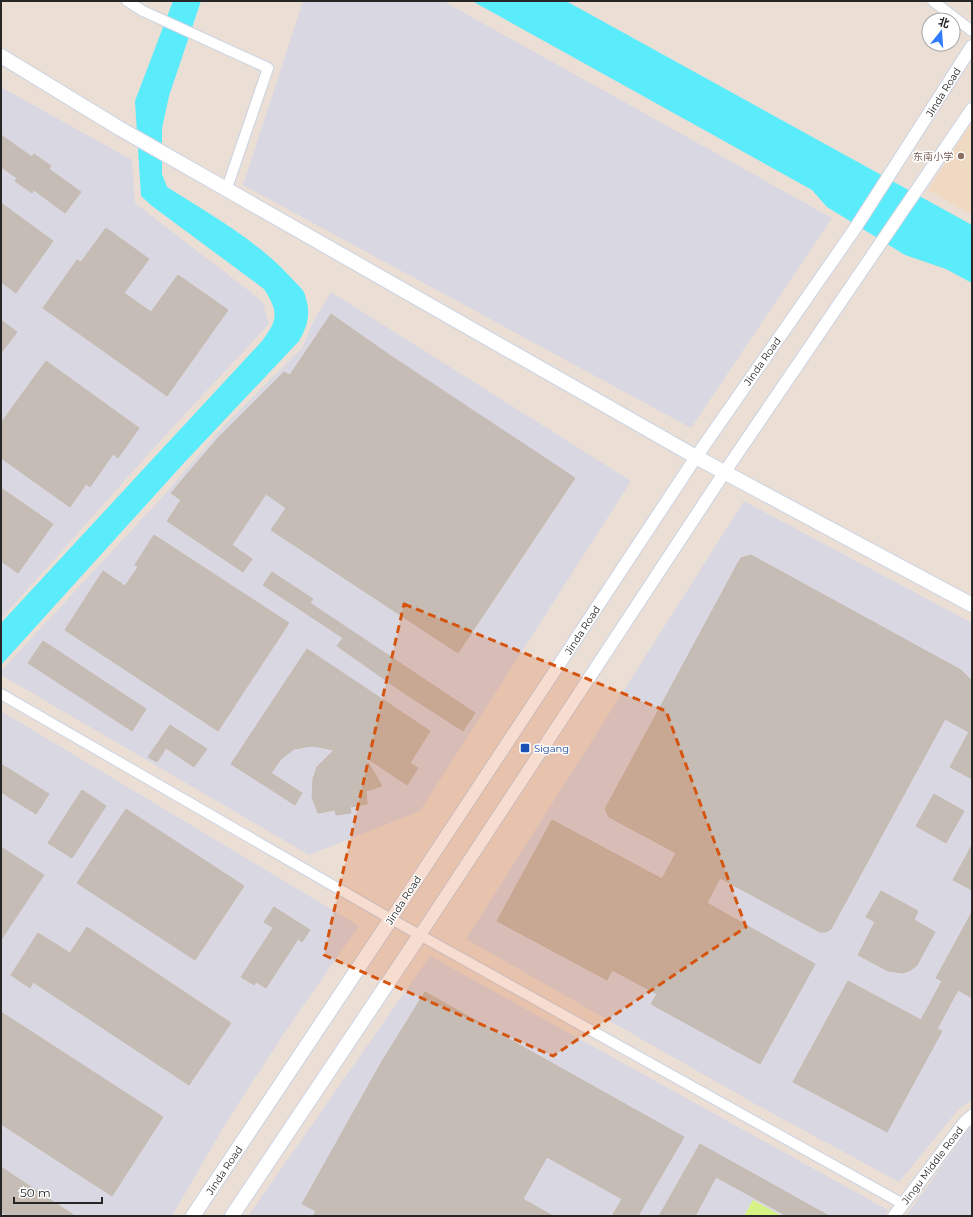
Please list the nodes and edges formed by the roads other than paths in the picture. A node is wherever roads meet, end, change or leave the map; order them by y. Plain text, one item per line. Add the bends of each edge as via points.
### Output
1 (127, 1) edge
2 (933, 1) edge
3 (972, 31) edge
4 (972, 46) edge
5 (1, 56) edge
6 (972, 109) edge
7 (227, 188) junction
8 (696, 457) junction
9 (724, 473) junction
10 (972, 605) edge
11 (1, 694) edge
12 (391, 919) junction
13 (420, 935) junction
14 (972, 1116) edge
15 (902, 1204) junction
16 (194, 1216) edge
17 (232, 1216) edge
18 (894, 1216) edge

1 - 7 street via 143,11 268,68
2 - 3 street
4 - 8 street, Jinda Road via 854,230
5 - 7 main road via 119,128
6 - 9 street
7 - 8 main road
8 - 9 main road
8 - 12 street, Jinda Road
9 - 10 main road
9 - 13 street
11 - 12 street
12 - 13 street
12 - 16 main road, Jinda Road
13 - 15 street
13 - 17 main road
14 - 15 street, Jingu Middle Road
15 - 18 street, Jingu Middle Road

